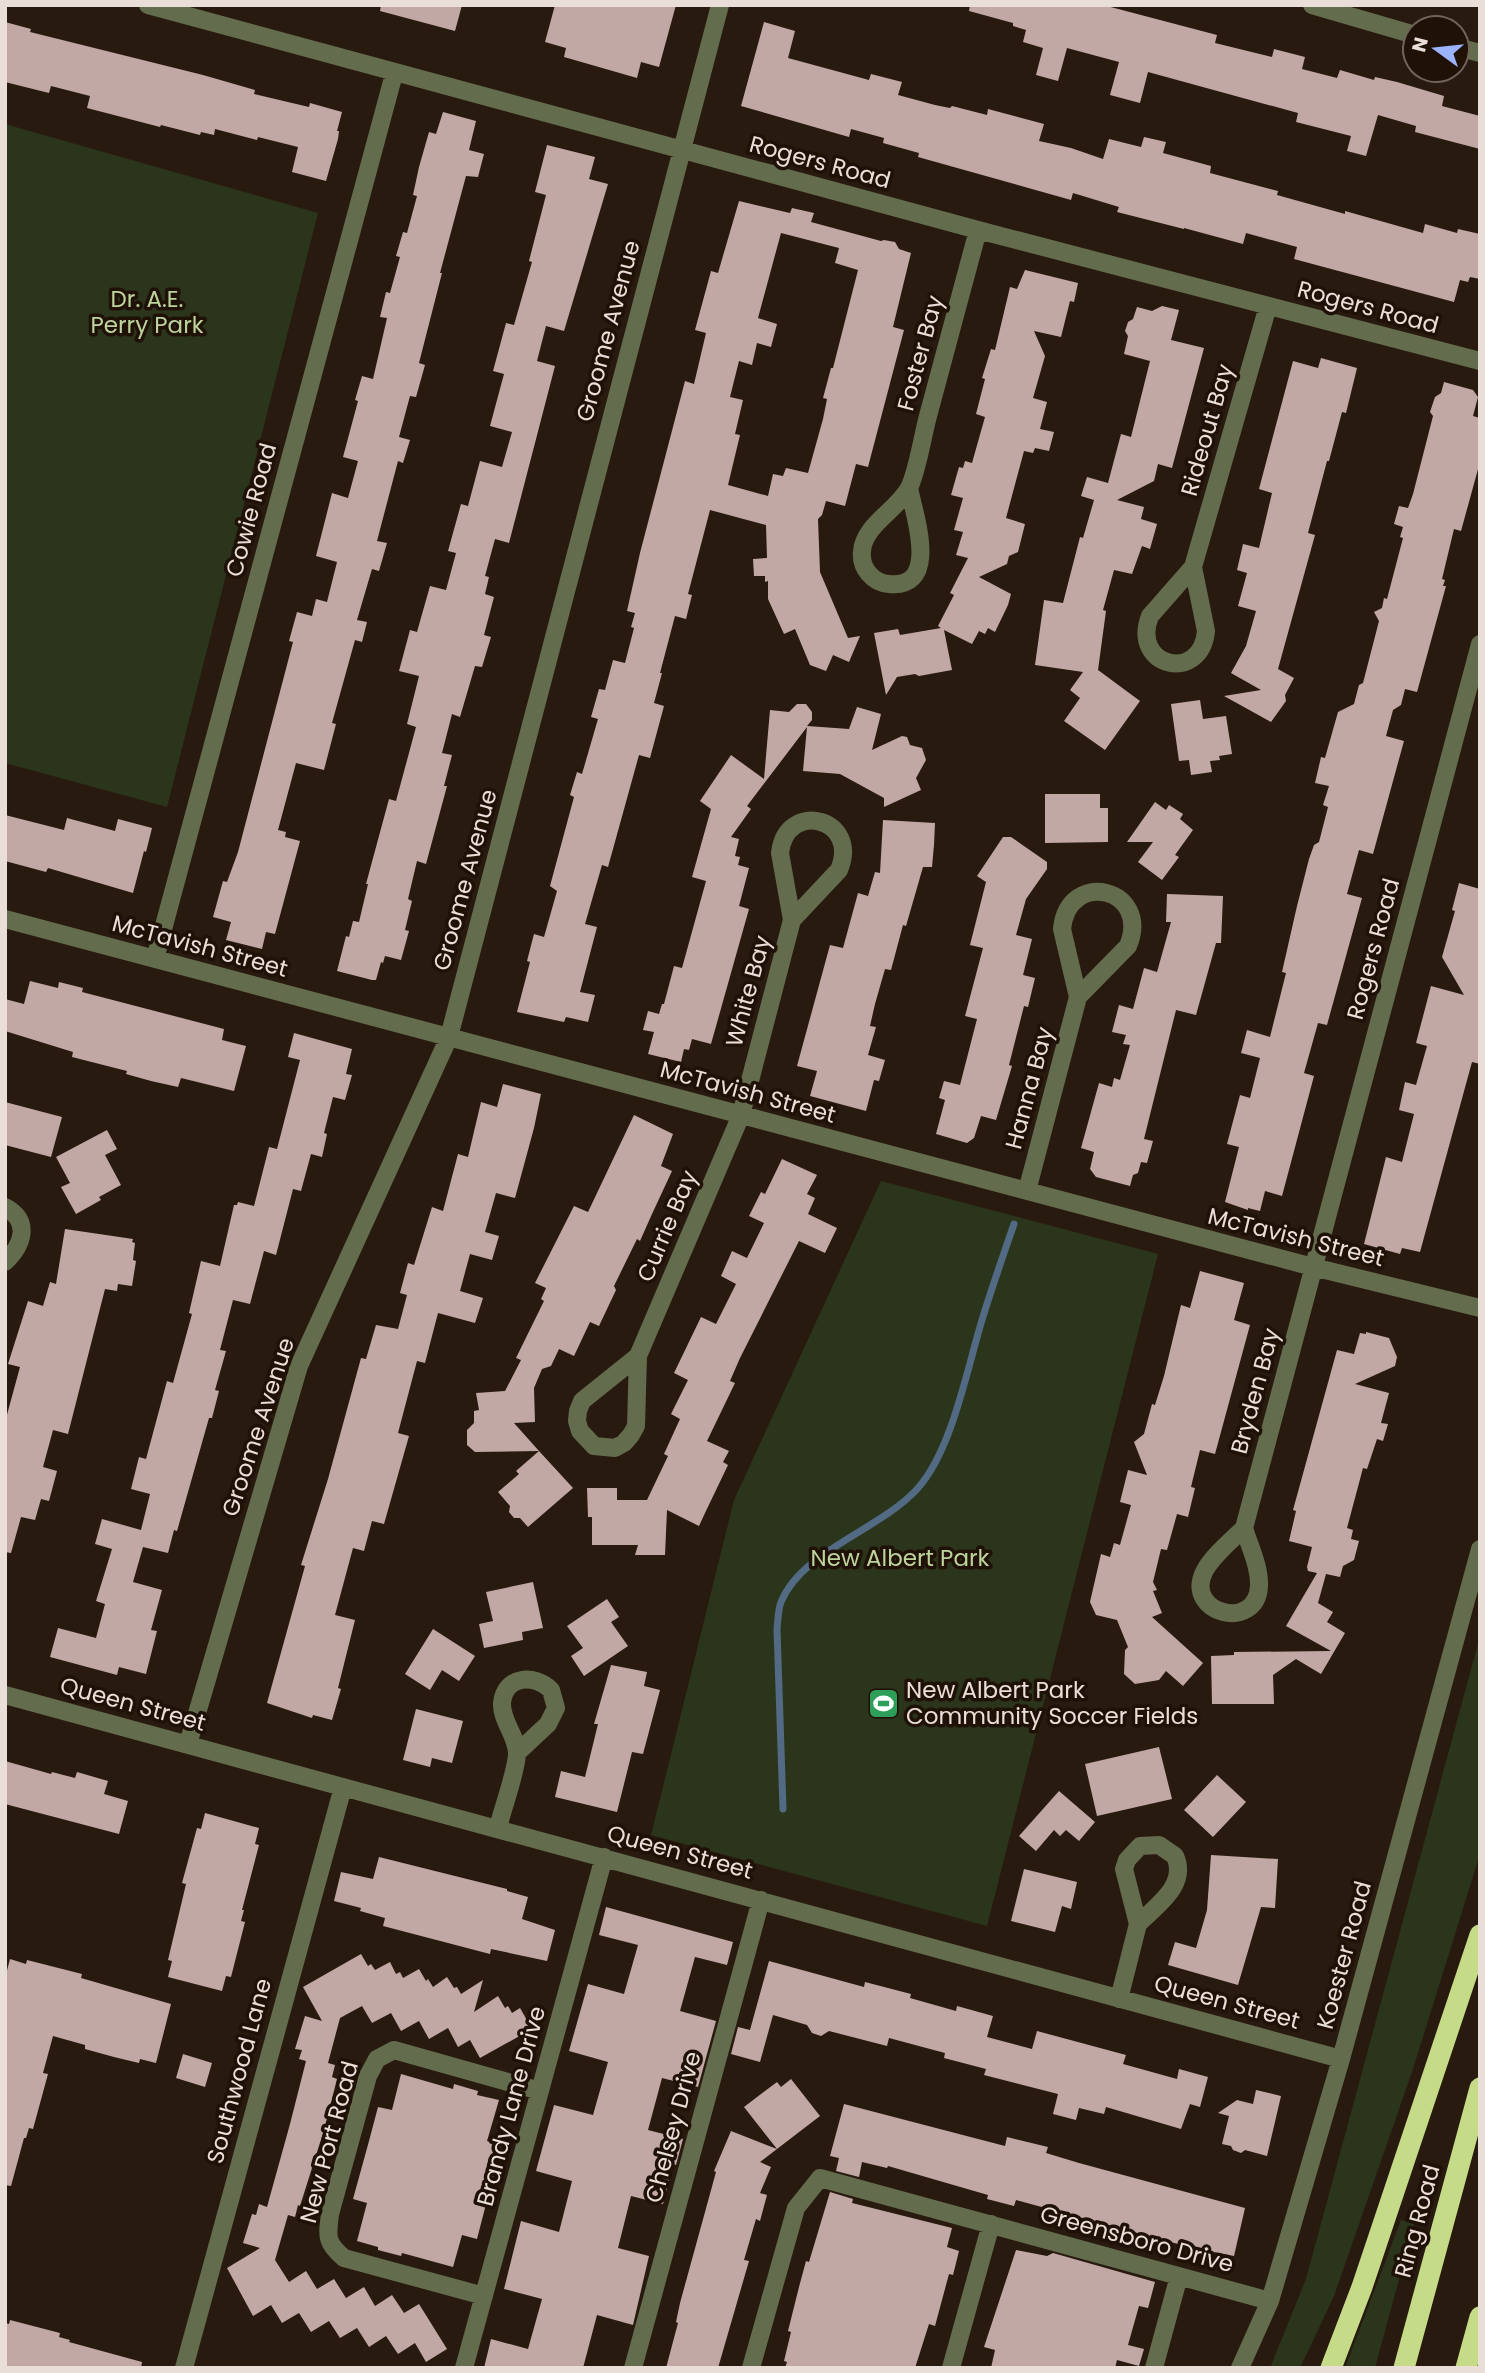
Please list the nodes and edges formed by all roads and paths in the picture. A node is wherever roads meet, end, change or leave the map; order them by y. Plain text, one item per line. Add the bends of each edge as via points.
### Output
1 (148, 5) edge
2 (720, 5) edge
3 (1312, 5) edge
4 (1401, 31) edge
5 (394, 74) junction
6 (681, 150) junction
7 (978, 230) junction
8 (1268, 306) junction
9 (1480, 361) edge
10 (909, 488) junction
11 (1193, 567) junction
12 (1480, 644) edge
13 (5, 919) edge
14 (792, 920) junction
15 (155, 959) junction
16 (1078, 997) junction
17 (449, 1037) junction
18 (741, 1115) junction
19 (1027, 1191) junction
20 (5, 1207) edge
21 (5, 1262) edge
22 (1313, 1268) junction
23 (1480, 1308) edge
24 (638, 1356) junction
25 (1244, 1528) junction
26 (1480, 1549) edge
27 (5, 1695) edge
28 (188, 1744) junction
29 (517, 1753) dead end
30 (343, 1787) junction
31 (498, 1828) junction
32 (604, 1857) junction
33 (761, 1900) junction
34 (1138, 1924) dead end
35 (1480, 1935) edge
36 (1119, 1999) junction
37 (1341, 2059) junction
38 (1480, 2088) edge
39 (540, 2091) junction
40 (992, 2224) junction
41 (1179, 2276) junction
42 (484, 2296) junction
43 (1270, 2301) junction
44 (1480, 2317) edge
45 (184, 2368) edge
46 (464, 2368) edge
47 (633, 2368) edge
48 (751, 2368) edge
49 (951, 2368) edge
50 (1154, 2368) edge
51 (1240, 2368) edge
52 (1331, 2368) edge
53 (1404, 2368) edge
54 (1466, 2368) edge

1 - 5 street, Rogers Road
2 - 6 street, Groome Avenue
3 - 4 street
5 - 6 street, Rogers Road
5 - 15 street, Cowie Road
6 - 7 street, Rogers Road
6 - 17 street, Groome Avenue
7 - 8 street, Rogers Road
7 - 10 street, Foster Bay
8 - 9 street, Rogers Road
8 - 11 street, Rideout Bay
10 - 10 street, Foster Bay via 870,533 861,552 867,572 884,584 905,582 920,567 921,546
11 - 11 street, Rideout Bay via 1146,625 1147,644 1168,663 1187,661 1202,649 1205,640
12 - 22 street, Rogers Road
13 - 15 street, McTavish Street
14 - 14 street, White Bay via 843,861 837,832 821,821 801,822 781,844
14 - 18 street, White Bay
15 - 17 street, McTavish Street
16 - 16 street, Hanna Bay via 1128,946 1132,936 1131,914 1117,897 1106,892 1075,899 1063,918
16 - 19 street, Hanna Bay
17 - 18 street, McTavish Street
17 - 28 street, Groome Avenue via 299,1366
18 - 19 street, McTavish Street
18 - 24 street, Currie Bay
19 - 22 street, McTavish Street
20 - 21 street via 17,1216 22,1235 20,1245
22 - 23 street, McTavish Street
22 - 25 street, Bryden Bay
24 - 24 street, Currie Bay via 582,1401 577,1421 594,1446 615,1448 636,1426
25 - 25 street, Bryden Bay via 1209,1564 1201,1582 1206,1601 1223,1613 1242,1611 1259,1587
26 - 37 street, Koester Road
27 - 28 street, Queen Street
28 - 30 street, Queen Street
29 - 31 street
30 - 31 street, Queen Street
30 - 45 street, Southwood Lane
31 - 32 street, Queen Street
32 - 33 street, Queen Street
32 - 39 street, Brandy Lane Drive
33 - 36 street, Queen Street
33 - 47 street, Chelsey Drive
34 - 36 street
35 - 52 highway
36 - 37 street, Queen Street
37 - 43 street, Koester Road
38 - 53 highway, Ring Road
39 - 42 street, Brandy Lane Drive
39 - 42 street, New Port Road via 394,2050 377,2059 364,2089 330,2214 327,2234 331,2248 344,2258
40 - 41 street, Greensboro Drive
40 - 48 street, Greensboro Drive via 820,2178 796,2208
40 - 49 street
41 - 43 street, Greensboro Drive
41 - 50 street
42 - 46 street, Brandy Lane Drive
43 - 51 street, Koester Road
44 - 54 highway

